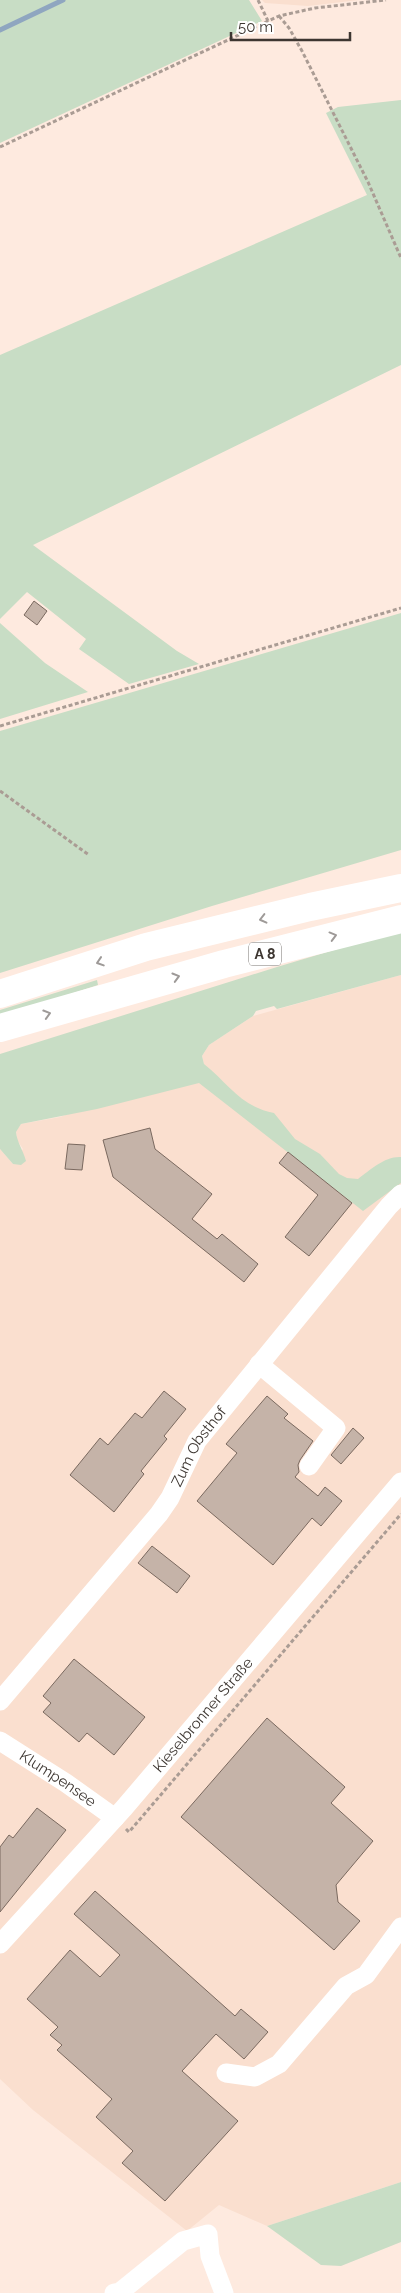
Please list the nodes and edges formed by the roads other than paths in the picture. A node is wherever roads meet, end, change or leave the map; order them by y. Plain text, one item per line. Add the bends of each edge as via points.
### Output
1 (401, 888) edge
2 (401, 919) edge
3 (0, 994) edge
4 (0, 1028) edge
5 (401, 1194) edge
6 (259, 1364) junction
7 (309, 1466) dead end
8 (401, 1482) edge
9 (0, 1701) edge
10 (0, 1741) edge
11 (115, 1818) junction
12 (401, 1927) edge
13 (0, 1944) edge
14 (226, 2073) dead end
15 (114, 2293) edge
16 (224, 2293) edge

1 -> 3 highway, A 8 via 146,947
4 -> 2 highway, A 8 via 224,964
5 - 6 street, Zum Obsthof
6 - 7 street via 336,1428
6 - 9 street, Zum Obsthof via 197,1440 159,1514
8 - 11 street, Kieselbronner Straße
10 - 11 street, Klumpensee
11 - 13 street, Kieselbronner Straße
12 - 14 street via 366,1975 346,1986 279,2064 255,2077
15 - 16 street via 120,2292 183,2241 208,2234 210,2256

